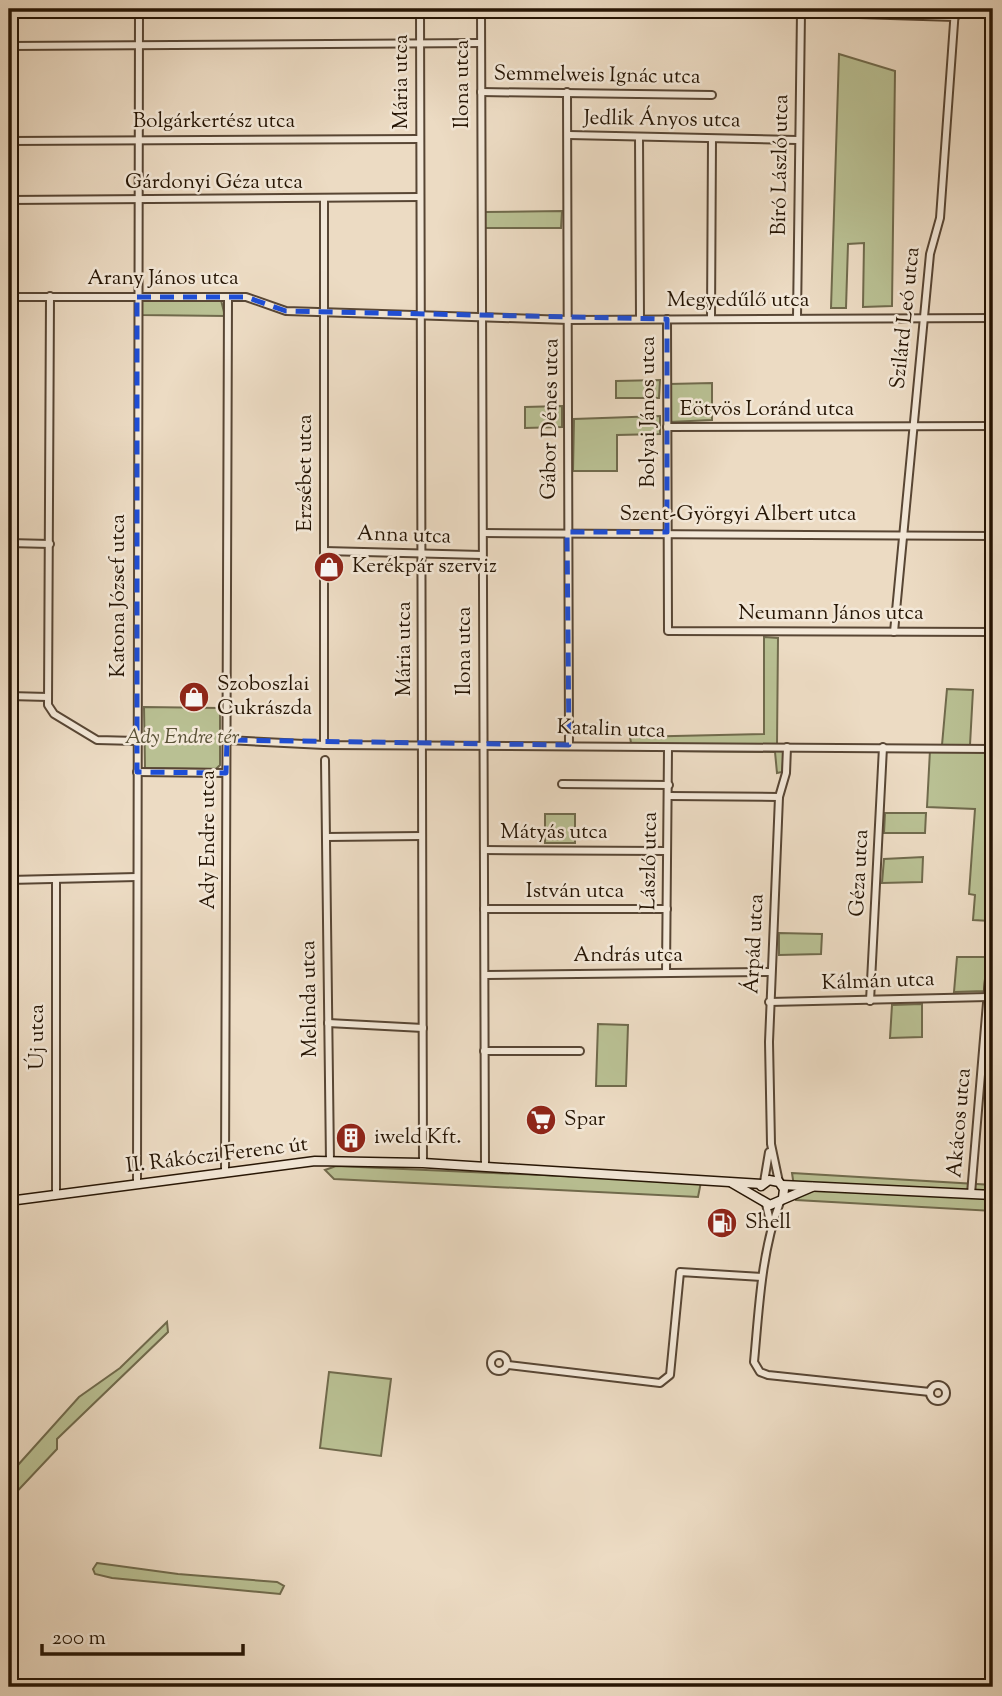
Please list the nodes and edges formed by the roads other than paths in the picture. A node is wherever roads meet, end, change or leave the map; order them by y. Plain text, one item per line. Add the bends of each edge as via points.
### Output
1 (139, 9) edge
2 (420, 9) edge
3 (481, 9) edge
4 (693, 9) edge
5 (903, 11) edge
6 (801, 12) junction
7 (955, 13) edge
8 (480, 43) junction
9 (419, 44) junction
10 (138, 45) junction
11 (9, 46) edge
12 (481, 92) junction
13 (567, 92) junction
14 (712, 95) dead end
15 (569, 135) junction
16 (639, 137) junction
17 (138, 139) junction
18 (420, 139) junction
19 (712, 139) junction
20 (797, 140) junction
21 (9, 141) edge
22 (420, 197) junction
23 (9, 200) edge
24 (324, 200) junction
25 (138, 201) junction
26 (50, 296) junction
27 (9, 297) edge
28 (137, 297) junction
29 (228, 298) junction
30 (323, 312) junction
31 (422, 313) junction
32 (482, 315) junction
33 (923, 317) junction
34 (711, 318) junction
35 (797, 318) junction
36 (993, 318) edge
37 (640, 319) junction
38 (667, 319) junction
39 (569, 320) junction
40 (993, 426) edge
41 (667, 427) junction
42 (912, 428) junction
43 (567, 532) junction
44 (667, 532) junction
45 (483, 533) junction
46 (901, 533) junction
47 (993, 536) edge
48 (9, 543) edge
49 (50, 544) junction
50 (324, 551) junction
51 (422, 555) junction
52 (482, 555) junction
53 (668, 631) joint
54 (894, 632) junction
55 (993, 632) edge
56 (9, 696) edge
57 (48, 697) junction
58 (227, 740) junction
59 (137, 741) junction
60 (324, 745) junction
61 (569, 745) junction
62 (422, 746) junction
63 (483, 746) junction
64 (787, 747) junction
65 (883, 747) junction
66 (668, 749) junction
67 (993, 750) edge
68 (325, 760) dead end
69 (137, 772) junction
70 (226, 773) junction
71 (562, 784) dead end
72 (669, 785) junction
73 (669, 796) junction
74 (779, 797) junction
75 (422, 836) junction
76 (326, 838) junction
77 (484, 850) junction
78 (667, 851) junction
79 (137, 877) junction
80 (9, 880) edge
81 (56, 880) junction
82 (484, 909) junction
83 (667, 909) junction
84 (993, 931) edge
85 (771, 972) junction
86 (666, 973) junction
87 (485, 975) junction
88 (988, 997) junction
89 (870, 1001) junction
90 (769, 1002) junction
91 (328, 1023) junction
92 (423, 1028) junction
93 (484, 1051) junction
94 (580, 1051) dead end
95 (771, 1144) junction
96 (330, 1161) junction
97 (424, 1163) junction
98 (485, 1167) junction
99 (225, 1172) junction
100 (723, 1180) junction
101 (763, 1183) junction
102 (780, 1183) junction
103 (137, 1184) junction
104 (818, 1185) junction
105 (971, 1194) junction
106 (56, 1195) junction
107 (993, 1195) edge
108 (782, 1200) junction
109 (9, 1201) edge
110 (763, 1202) junction
111 (771, 1228) junction
112 (762, 1278) junction
113 (508, 1365) dead end
114 (930, 1392) dead end

1 - 10 street, Katona József utca
2 - 9 street, Mária utca
3 - 8 street, Ilona utca
4 - 6 street
5 - 6 street
5 - 7 street
6 - 20 street, Bíró László utca
7 - 33 street, Szilárd Leó utca via 940,218 933,237
8 - 9 street
8 - 12 street, Ilona utca
9 - 10 street
9 - 18 street, Mária utca
10 - 11 street
10 - 17 street, Katona József utca
12 - 13 street, Semmelweis Ignác utca
12 - 32 street, Ilona utca
13 - 14 street, Semmelweis Ignác utca
13 - 15 street, Gábor Dénes utca
15 - 16 street, Jedlik Ányos utca
15 - 39 street, Gábor Dénes utca
16 - 19 street, Jedlik Ányos utca
16 - 37 street
17 - 18 street, Bolgárkertész utca
17 - 21 street, Bolgárkertész utca
17 - 25 street, Katona József utca
18 - 22 street, Mária utca
19 - 20 street, Jedlik Ányos utca
19 - 34 street
20 - 35 street, Bíró László utca
22 - 24 street, Gárdonyi Géza utca
22 - 31 street, Mária utca
23 - 25 street, Gárdonyi Géza utca
24 - 25 street, Gárdonyi Géza utca
24 - 30 street, Erzsébet utca
25 - 28 street, Katona József utca
26 - 27 street, Arany János utca
26 - 28 street, Arany János utca
26 - 49 street
28 - 29 street, Arany János utca
28 - 59 street, Katona József utca
29 - 30 street, Arany János utca via 254,298 286,311
29 - 58 street, Ady Endre utca
30 - 31 street, Arany János utca
30 - 50 street, Erzsébet utca
31 - 32 street, Arany János utca
31 - 51 street, Mária utca
32 - 39 street, Megyedűlő utca
32 - 45 street, Ilona utca
33 - 35 street, Megyedűlő utca
33 - 36 street, Megyedűlő utca
33 - 42 street, Szilárd Leó utca
34 - 35 street, Megyedűlő utca
34 - 38 street, Megyedűlő utca
37 - 38 street, Megyedűlő utca
37 - 39 street, Megyedűlő utca
38 - 41 street, Bolyai János utca
39 - 43 street, Gábor Dénes utca
40 - 42 street, Eötvös Loránd utca
41 - 42 street, Eötvös Loránd utca
41 - 44 street, Bolyai János utca
42 - 46 street, Szilárd Leó utca
43 - 44 street, Szent-Györgyi Albert utca
43 - 45 street, Szent-Györgyi Albert utca
43 - 61 street, Gábor Dénes utca
44 - 46 street, Szent-Györgyi Albert utca
44 - 53 street, Bolyai János utca
45 - 52 street, Ilona utca
46 - 47 street, Szent-Györgyi Albert utca
46 - 54 street, Szilárd Leó utca
48 - 49 street
49 - 57 street
50 - 51 street, Anna utca
50 - 60 street, Erzsébet utca
51 - 52 street, Anna utca
51 - 62 street, Mária utca
52 - 63 street, Ilona utca
53 - 54 street, Neumann János utca
54 - 55 street, Neumann János utca
56 - 57 street
57 - 59 street via 54,714 97,740
58 - 60 street, Katalin utca
58 - 70 street, Ady Endre utca
59 - 69 street, Katona József utca
60 - 62 street, Katalin utca
61 - 63 street, Katalin utca
61 - 66 street, Katalin utca
62 - 63 street, Katalin utca
62 - 75 street, Mária utca
63 - 77 street, Ilona utca
64 - 65 street, Katalin utca
64 - 66 street, Katalin utca
64 - 74 street, Árpád utca
65 - 67 street, Katalin utca
65 - 89 street, Géza utca
66 - 72 street, László utca
68 - 76 street, Melinda utca
69 - 70 street
69 - 79 street, Katona József utca
70 - 99 street, Ady Endre utca
71 - 72 street
72 - 73 street, László utca
73 - 74 street
73 - 78 street, László utca
74 - 85 street, Árpád utca
75 - 76 street
75 - 92 street, Mária utca
76 - 91 street, Melinda utca
77 - 78 street, Mátyás utca
77 - 82 street, Ilona utca
78 - 83 street, László utca
79 - 81 street
79 - 103 street, Katona József utca
80 - 81 street
81 - 106 street, Új utca
82 - 83 street, István utca
82 - 87 street, Ilona utca
83 - 86 street, László utca
84 - 88 street, Akácos utca
85 - 86 street, András utca
85 - 90 street, Árpád utca
86 - 87 street, András utca
87 - 93 street, Ilona utca
88 - 89 street, Kálmán utca
88 - 105 street, Akácos utca
89 - 90 street, Kálmán utca
90 - 95 street, Árpád utca
91 - 92 street
91 - 96 street, Melinda utca
92 - 97 street, Mária utca
93 - 94 street
93 - 98 street, Ilona utca
95 - 101 street, Árpád utca
95 - 102 street, Árpád utca
96 - 97 main road, II. Rákóczi Ferenc út
96 - 99 main road, II. Rákóczi Ferenc út
97 - 98 main road, II. Rákóczi Ferenc út
98 - 100 main road, II. Rákóczi Ferenc út
99 - 103 main road, II. Rákóczi Ferenc út
100 - 101 main road, II. Rákóczi Ferenc út
100 - 110 main road, II. Rákóczi Ferenc út
101 - 102 main road, II. Rákóczi Ferenc út
101 - 110 main road
102 - 104 main road, II. Rákóczi Ferenc út
102 - 108 main road
103 - 106 main road, II. Rákóczi Ferenc út
104 - 105 main road, II. Rákóczi Ferenc út
104 - 108 main road, II. Rákóczi Ferenc út
105 - 107 main road, II. Rákóczi Ferenc út
106 - 109 main road, II. Rákóczi Ferenc út
108 - 110 main road, II. Rákóczi Ferenc út
108 - 111 street
110 - 111 street
111 - 112 street
112 - 113 street via 680,1272 670,1374 660,1383
112 - 114 street via 754,1362 760,1372

